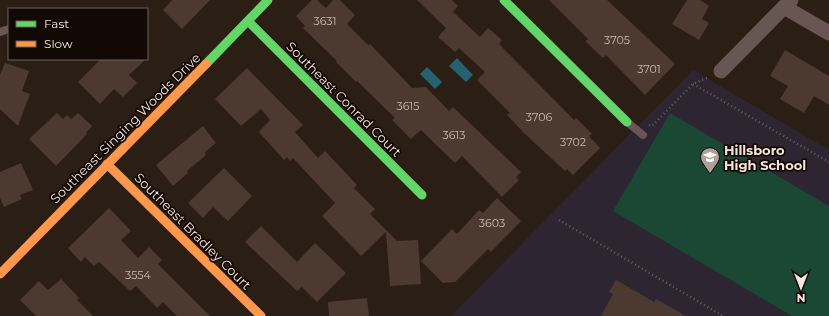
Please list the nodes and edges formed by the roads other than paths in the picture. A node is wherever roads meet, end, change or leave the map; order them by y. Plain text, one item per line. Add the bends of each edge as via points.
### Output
1 (268, 0) edge
2 (504, 0) edge
3 (787, 3) edge
4 (248, 21) junction
5 (829, 33) edge
6 (721, 71) dead end
7 (627, 122) joint
8 (643, 136) dead end
9 (107, 164) junction
10 (422, 195) dead end
11 (0, 274) edge
12 (261, 316) edge

1 - 4 street, Southeast Singing Woods Drive
2 - 7 street
3 - 5 street
3 - 6 street
4 - 9 street, Southeast Singing Woods Drive
4 - 10 street, Southeast Conrad Court
7 - 8 lane
9 - 11 street, Southeast Singing Woods Drive
9 - 12 street, Southeast Bradley Court

